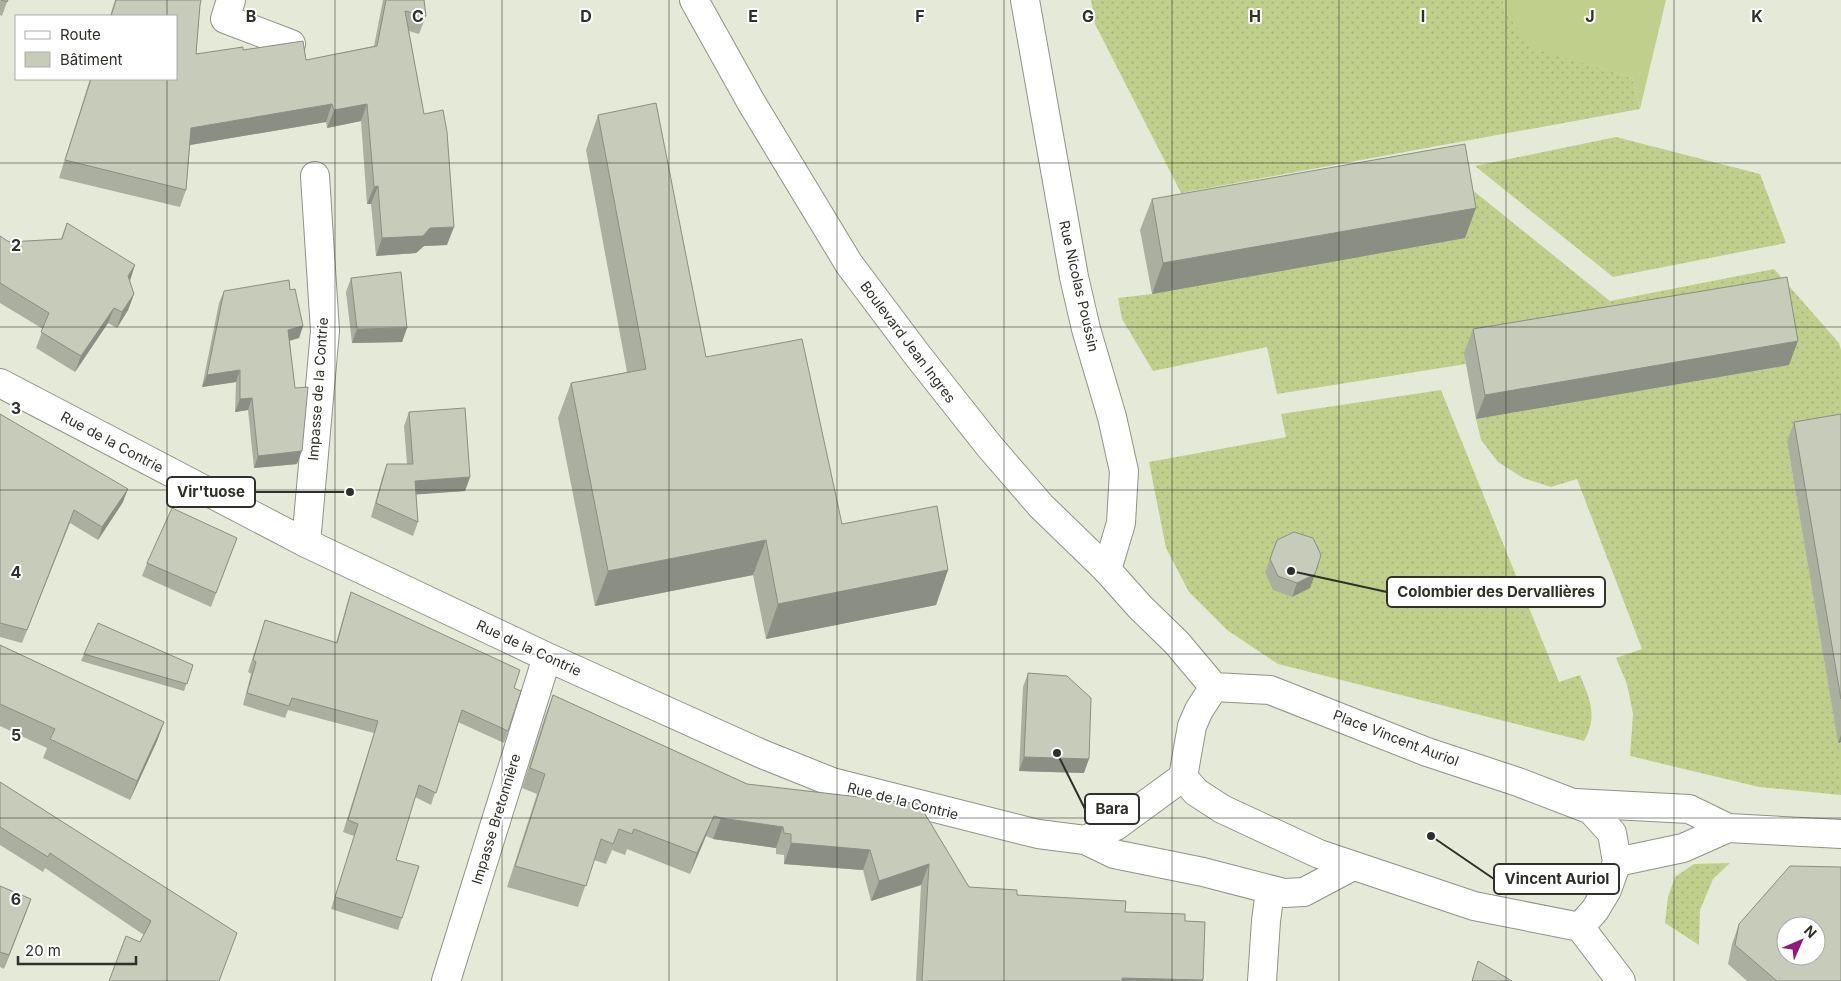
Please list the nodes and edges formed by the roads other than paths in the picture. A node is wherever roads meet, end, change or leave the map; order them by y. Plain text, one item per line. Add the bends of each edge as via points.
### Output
1 (231, 0) edge
2 (694, 0) edge
3 (1026, 0) edge
4 (292, 44) edge
5 (316, 176) dead end
6 (0, 383) edge
7 (306, 543) junction
8 (1107, 570) junction
9 (547, 657) junction
10 (1214, 687) junction
11 (1183, 777) junction
12 (1575, 803) junction
13 (1728, 828) junction
14 (1841, 834) edge
15 (1085, 840) junction
16 (1617, 862) junction
17 (1353, 866) junction
18 (1270, 891) junction
19 (1580, 927) junction
20 (446, 981) edge
21 (1262, 981) edge
22 (1621, 981) edge

1 - 4 street via 225,20
2 - 8 street, Boulevard Jean Ingres via 849,264 990,447 1041,506
3 - 8 street, Rue Nicolas Poussin via 1074,277 1124,472 1121,523
5 - 7 street, Impasse de la Contrie via 325,331
6 - 7 street, Rue de la Contrie
7 - 9 street, Rue de la Contrie
8 - 10 street, Boulevard Jean Ingres
9 - 15 street, Rue de la Contrie via 832,782 1038,834
9 - 20 street, Impasse Bretonnière
10 - 11 street via 1192,726
10 - 12 street, Place Vincent Auriol via 1270,690 1427,752
11 - 15 street via 1116,826
11 - 17 street via 1196,792 1222,809 1319,854
12 - 13 street, Place Vincent Auriol via 1689,809
12 - 16 street, Place Vincent Auriol via 1591,810 1612,833
13 - 14 street
13 - 16 street via 1683,848
15 - 18 street via 1114,854 1203,872
16 - 19 street, Place Vincent Auriol via 1608,890
17 - 18 street via 1304,892
17 - 19 street via 1474,906
18 - 21 street
19 - 22 street

